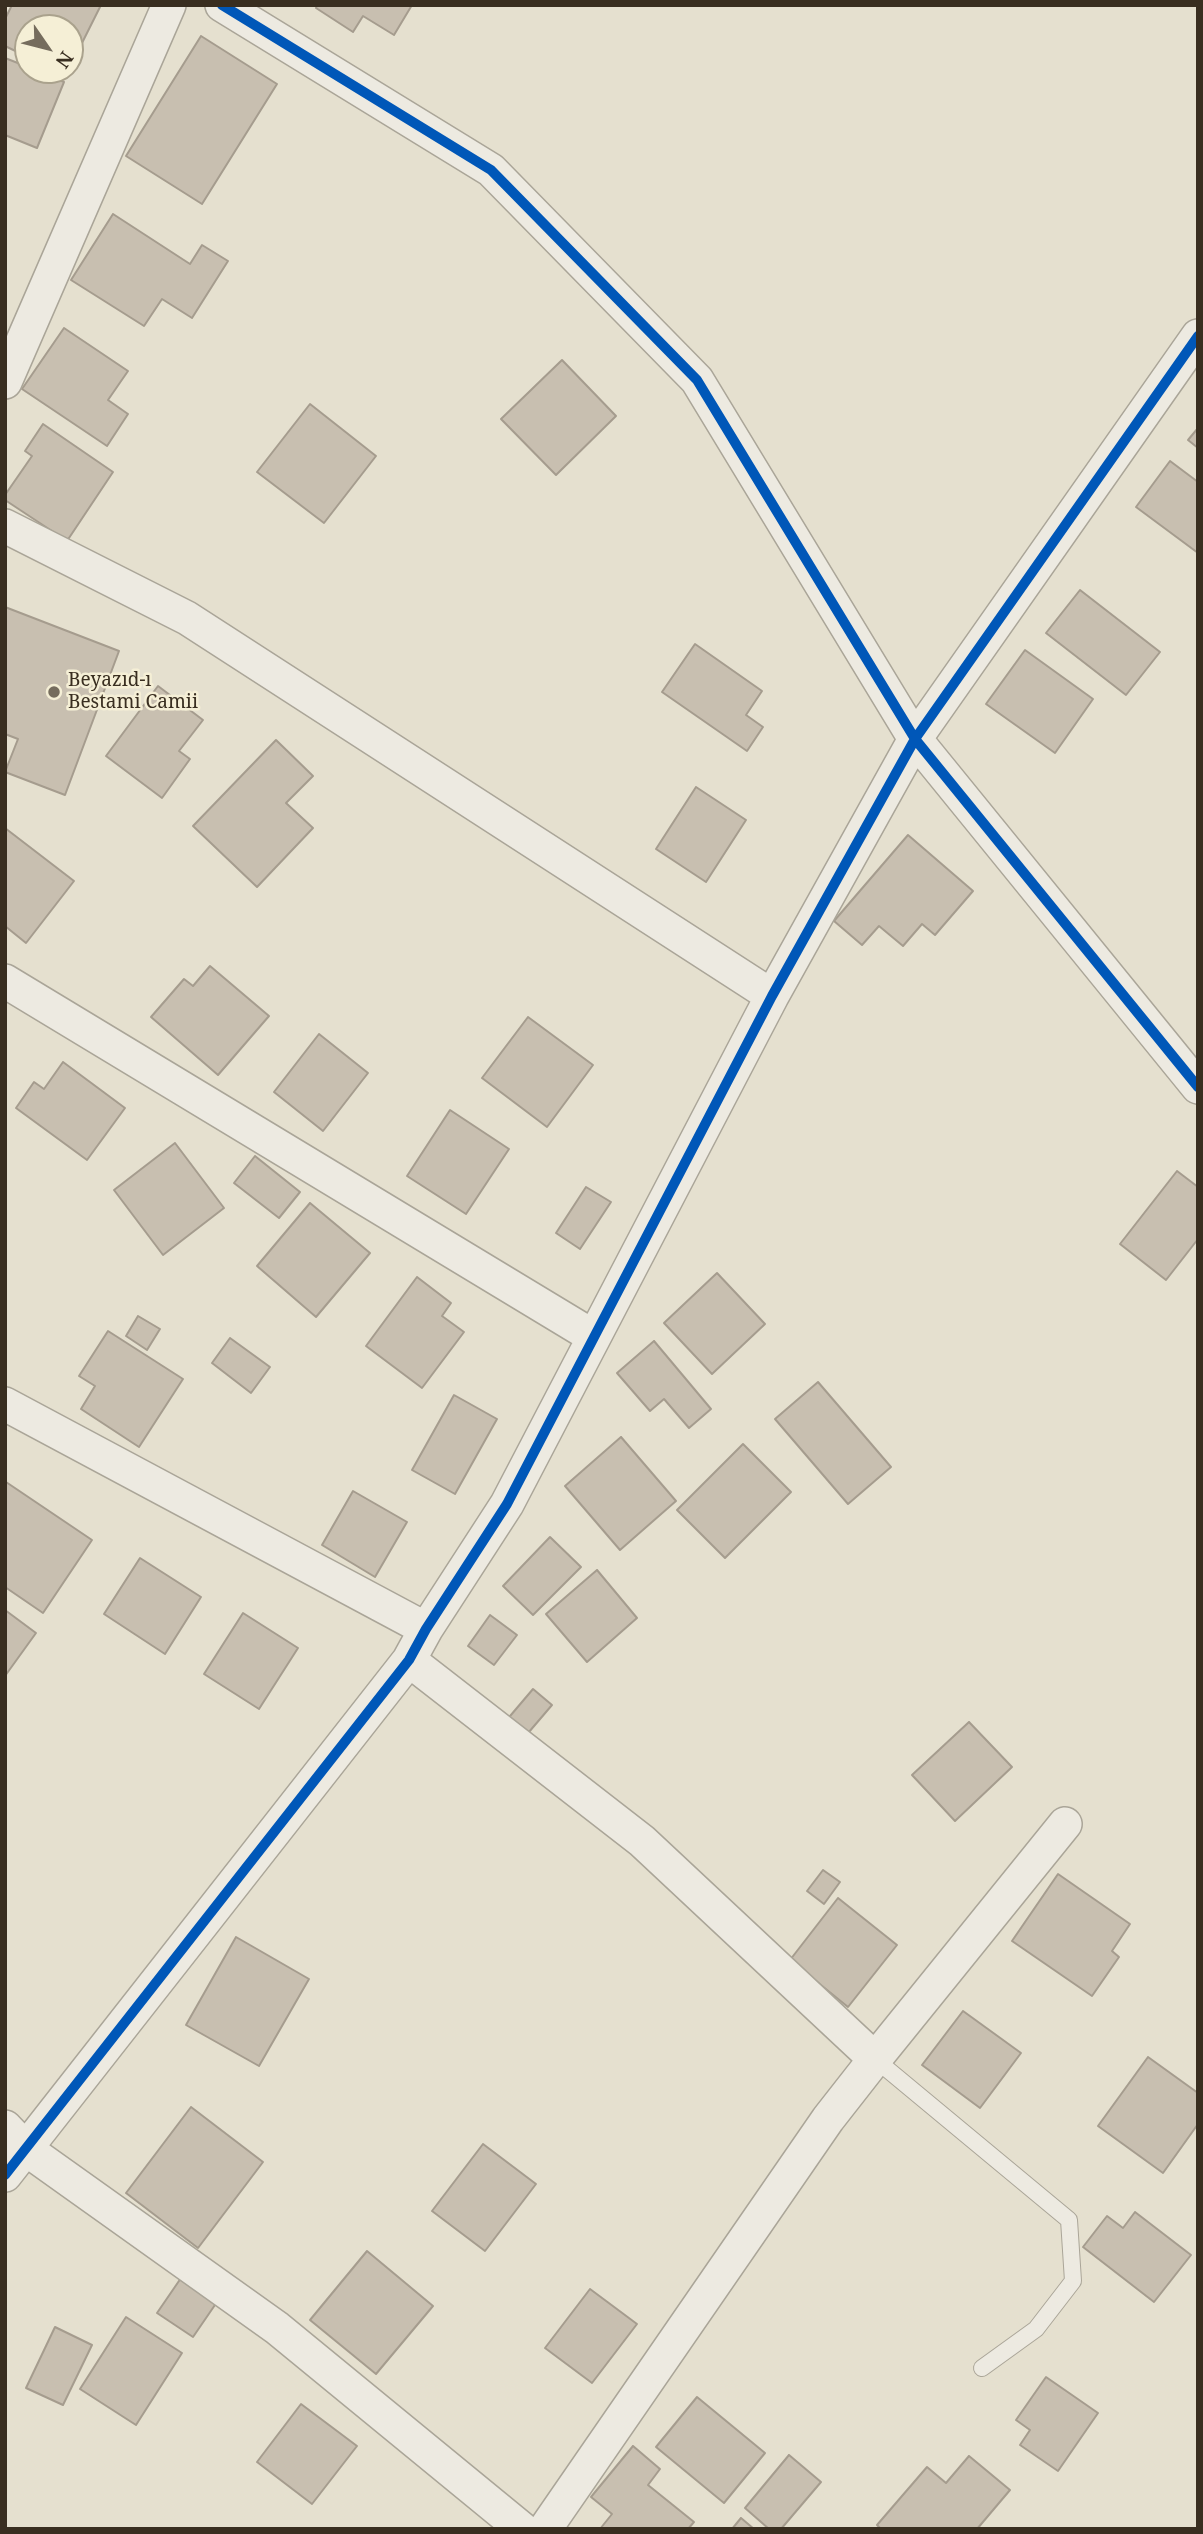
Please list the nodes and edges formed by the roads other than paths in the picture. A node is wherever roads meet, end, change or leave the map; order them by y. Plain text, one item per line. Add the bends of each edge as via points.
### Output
1 (169, 5) edge
2 (222, 5) edge
3 (1198, 336) edge
4 (5, 382) edge
5 (5, 526) edge
6 (915, 739) junction
7 (5, 981) edge
8 (772, 996) junction
9 (1198, 1087) edge
10 (594, 1337) junction
11 (5, 1404) edge
12 (426, 1629) junction
13 (409, 1660) junction
14 (1065, 1824) dead end
15 (875, 2059) junction
16 (16, 2138) edge
17 (5, 2175) edge
18 (982, 2368) dead end
19 (522, 2529) edge
20 (545, 2529) edge

1 - 4 street
2 - 6 street via 491,170 697,380
3 - 6 street
5 - 8 street via 187,618
6 - 8 street
6 - 9 street
7 - 10 street
8 - 10 street
10 - 12 street via 508,1504
11 - 12 street
12 - 13 street
13 - 15 street via 642,1841
13 - 16 street
14 - 15 street
15 - 18 lane via 1069,2220 1073,2281 1035,2329
15 - 20 street via 828,2119
16 - 17 street
16 - 19 street via 277,2328

